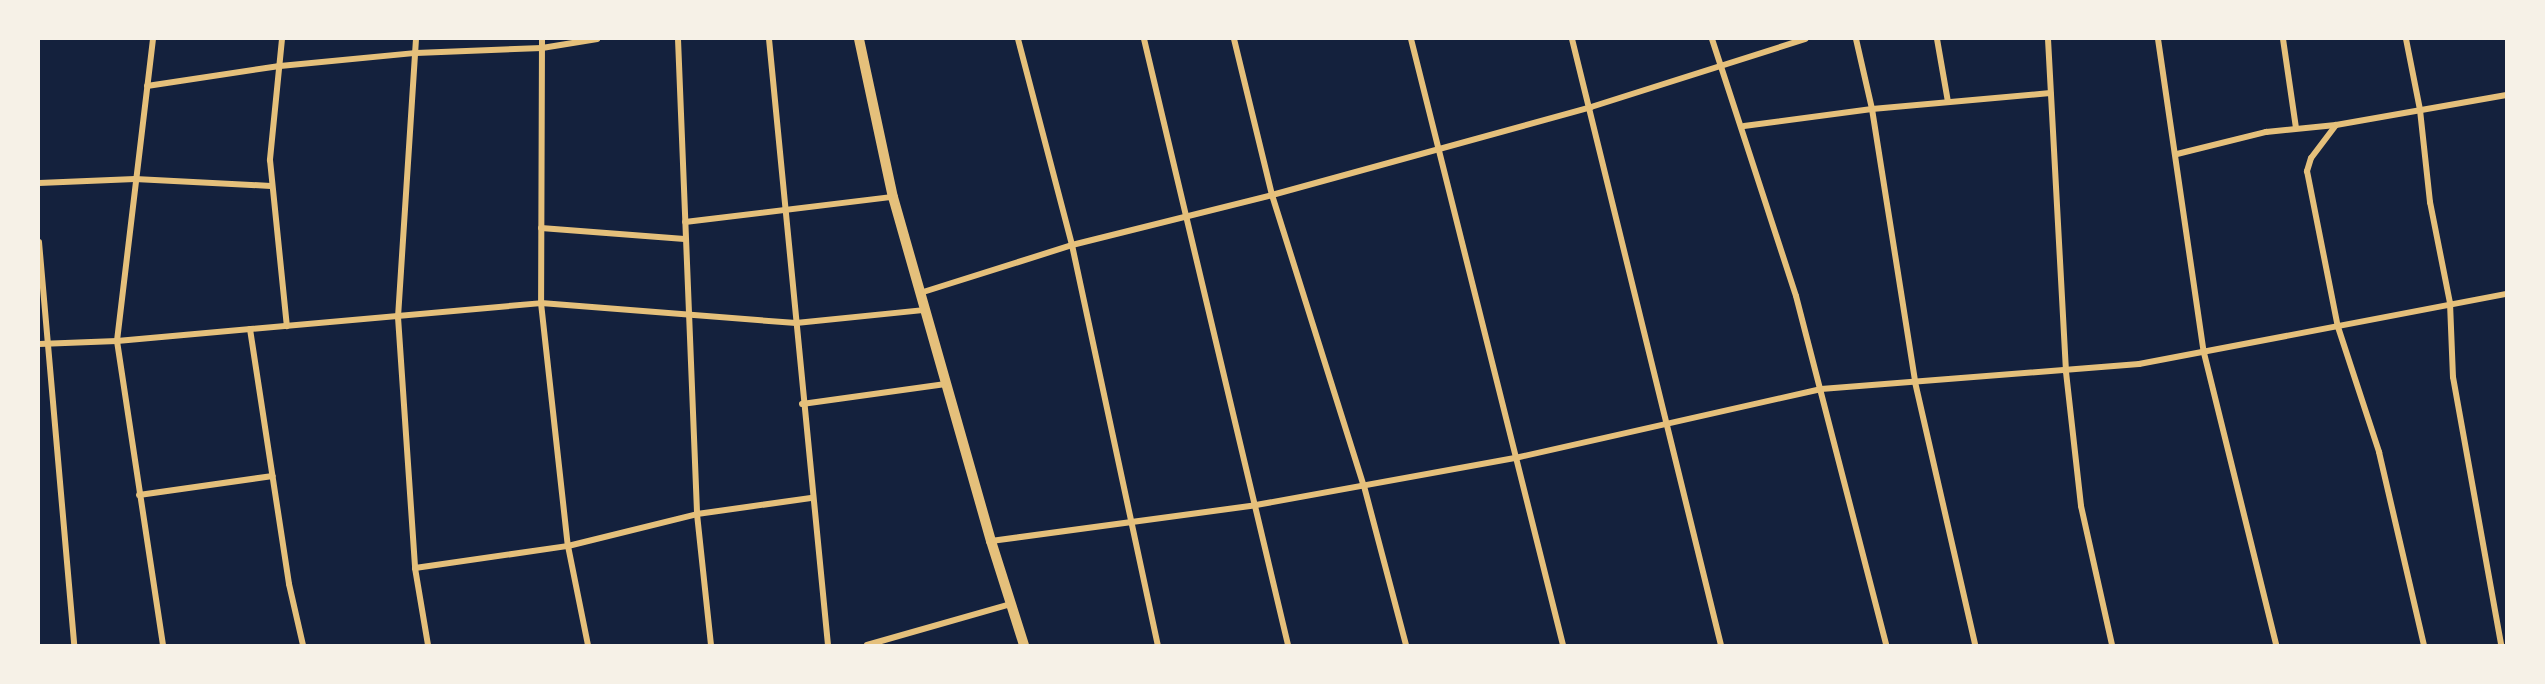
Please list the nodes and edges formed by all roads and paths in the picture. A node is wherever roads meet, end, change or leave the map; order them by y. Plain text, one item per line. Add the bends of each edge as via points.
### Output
1 (153, 39) edge
2 (282, 39) edge
3 (416, 39) edge
4 (542, 39) edge
5 (597, 39) edge
6 (678, 39) edge
7 (769, 39) edge
8 (858, 39) edge
9 (1018, 39) edge
10 (1144, 39) edge
11 (1234, 39) edge
12 (1411, 39) edge
13 (1572, 39) edge
14 (1712, 39) edge
15 (1806, 39) edge
16 (1856, 39) edge
17 (1938, 39) edge
18 (2048, 39) edge
19 (2158, 39) edge
20 (2283, 39) edge
21 (2406, 39) edge
22 (542, 48) junction
23 (416, 53) junction
24 (1723, 63) junction
25 (280, 66) junction
26 (147, 86) junction
27 (2050, 93) junction
28 (2506, 95) edge
29 (1948, 102) junction
30 (1591, 107) junction
31 (1872, 109) junction
32 (2420, 110) junction
33 (2336, 125) junction
34 (1743, 126) junction
35 (2296, 128) junction
36 (1441, 147) junction
37 (2176, 154) junction
38 (135, 179) junction
39 (39, 183) edge
40 (271, 186) junction
41 (1272, 195) junction
42 (893, 197) junction
43 (783, 213) junction
44 (1186, 218) junction
45 (685, 222) junction
46 (541, 228) junction
47 (685, 239) junction
48 (39, 242) edge
49 (1072, 245) junction
50 (920, 293) junction
51 (2506, 294) edge
52 (541, 303) junction
53 (2451, 303) junction
54 (925, 310) junction
55 (690, 315) junction
56 (398, 317) junction
57 (796, 323) junction
58 (287, 326) junction
59 (2338, 327) junction
60 (250, 330) junction
61 (117, 341) junction
62 (43, 345) edge
63 (2204, 352) junction
64 (2066, 372) junction
65 (1916, 382) junction
66 (946, 384) junction
67 (1821, 389) junction
68 (802, 404) junction
69 (1665, 422) junction
70 (1515, 458) junction
71 (273, 476) junction
72 (1364, 486) junction
73 (139, 495) junction
74 (811, 498) junction
75 (1256, 505) junction
76 (696, 514) junction
77 (1133, 523) junction
78 (991, 541) junction
79 (568, 546) junction
80 (415, 568) junction
81 (1011, 604) junction
82 (877, 644) edge
83 (74, 645) edge
84 (163, 645) edge
85 (303, 645) edge
86 (428, 645) edge
87 (588, 645) edge
88 (711, 645) edge
89 (828, 645) edge
90 (867, 645) edge
91 (1024, 645) edge
92 (1158, 645) edge
93 (1288, 645) edge
94 (1406, 645) edge
95 (1563, 645) edge
96 (1721, 645) edge
97 (1887, 645) edge
98 (1975, 645) edge
99 (2112, 645) edge
100 (2276, 645) edge
101 (2424, 645) edge
102 (2501, 645) edge

1 - 26 street
2 - 25 street
3 - 23 street
4 - 22 street
5 - 22 street
6 - 45 street
7 - 43 street
8 - 42 street
9 - 49 street
10 - 44 street
11 - 41 street
12 - 36 street
13 - 30 street
14 - 24 street
15 - 24 street
16 - 31 street
17 - 29 street
18 - 27 street
19 - 37 street
20 - 35 street
21 - 32 street
22 - 23 street
22 - 46 street
23 - 25 street
23 - 56 street
24 - 30 street
24 - 34 street
25 - 26 street
25 - 40 street
26 - 38 street
27 - 29 street
27 - 64 street
28 - 32 street
29 - 31 street
30 - 36 street
30 - 69 street
31 - 34 street
31 - 65 street
32 - 33 street
32 - 53 street via 2430,202
33 - 35 street
33 - 59 street via 2311,158 2307,171
34 - 67 street
35 - 37 street
36 - 41 street
36 - 70 street
37 - 63 street
38 - 39 street
38 - 40 street
38 - 61 street
40 - 58 street
41 - 44 street
41 - 72 street
42 - 43 street
42 - 50 street
43 - 45 street
43 - 57 street
44 - 49 street
44 - 75 street
45 - 47 street
46 - 47 street
46 - 52 street
47 - 55 street
48 - 62 street
49 - 50 street
49 - 77 street
50 - 54 street
51 - 53 street
52 - 55 street
52 - 56 street
52 - 79 street
53 - 59 street
53 - 102 street via 2454,377
54 - 57 street
54 - 66 street
55 - 57 street
55 - 76 street
56 - 58 street
56 - 80 street
57 - 68 street
58 - 60 street
59 - 63 street
59 - 101 street via 2379,452
60 - 61 street
60 - 71 street
61 - 62 street
61 - 73 street
62 - 83 street
63 - 64 street
63 - 100 street
64 - 65 street
64 - 99 street via 2081,506
65 - 67 street
65 - 98 street
66 - 68 street
66 - 78 street
67 - 69 street
67 - 97 street
68 - 74 street
69 - 70 street
69 - 96 street
70 - 72 street
70 - 95 street
71 - 73 street
71 - 85 street via 289,584
72 - 75 street
72 - 94 street
73 - 84 street
74 - 76 street
74 - 89 street
75 - 77 street
75 - 93 street
76 - 79 street
76 - 88 street
77 - 78 street
77 - 92 street
78 - 81 street
79 - 80 street
79 - 87 street
80 - 86 street
81 - 82 street
81 - 91 street
82 - 90 street

